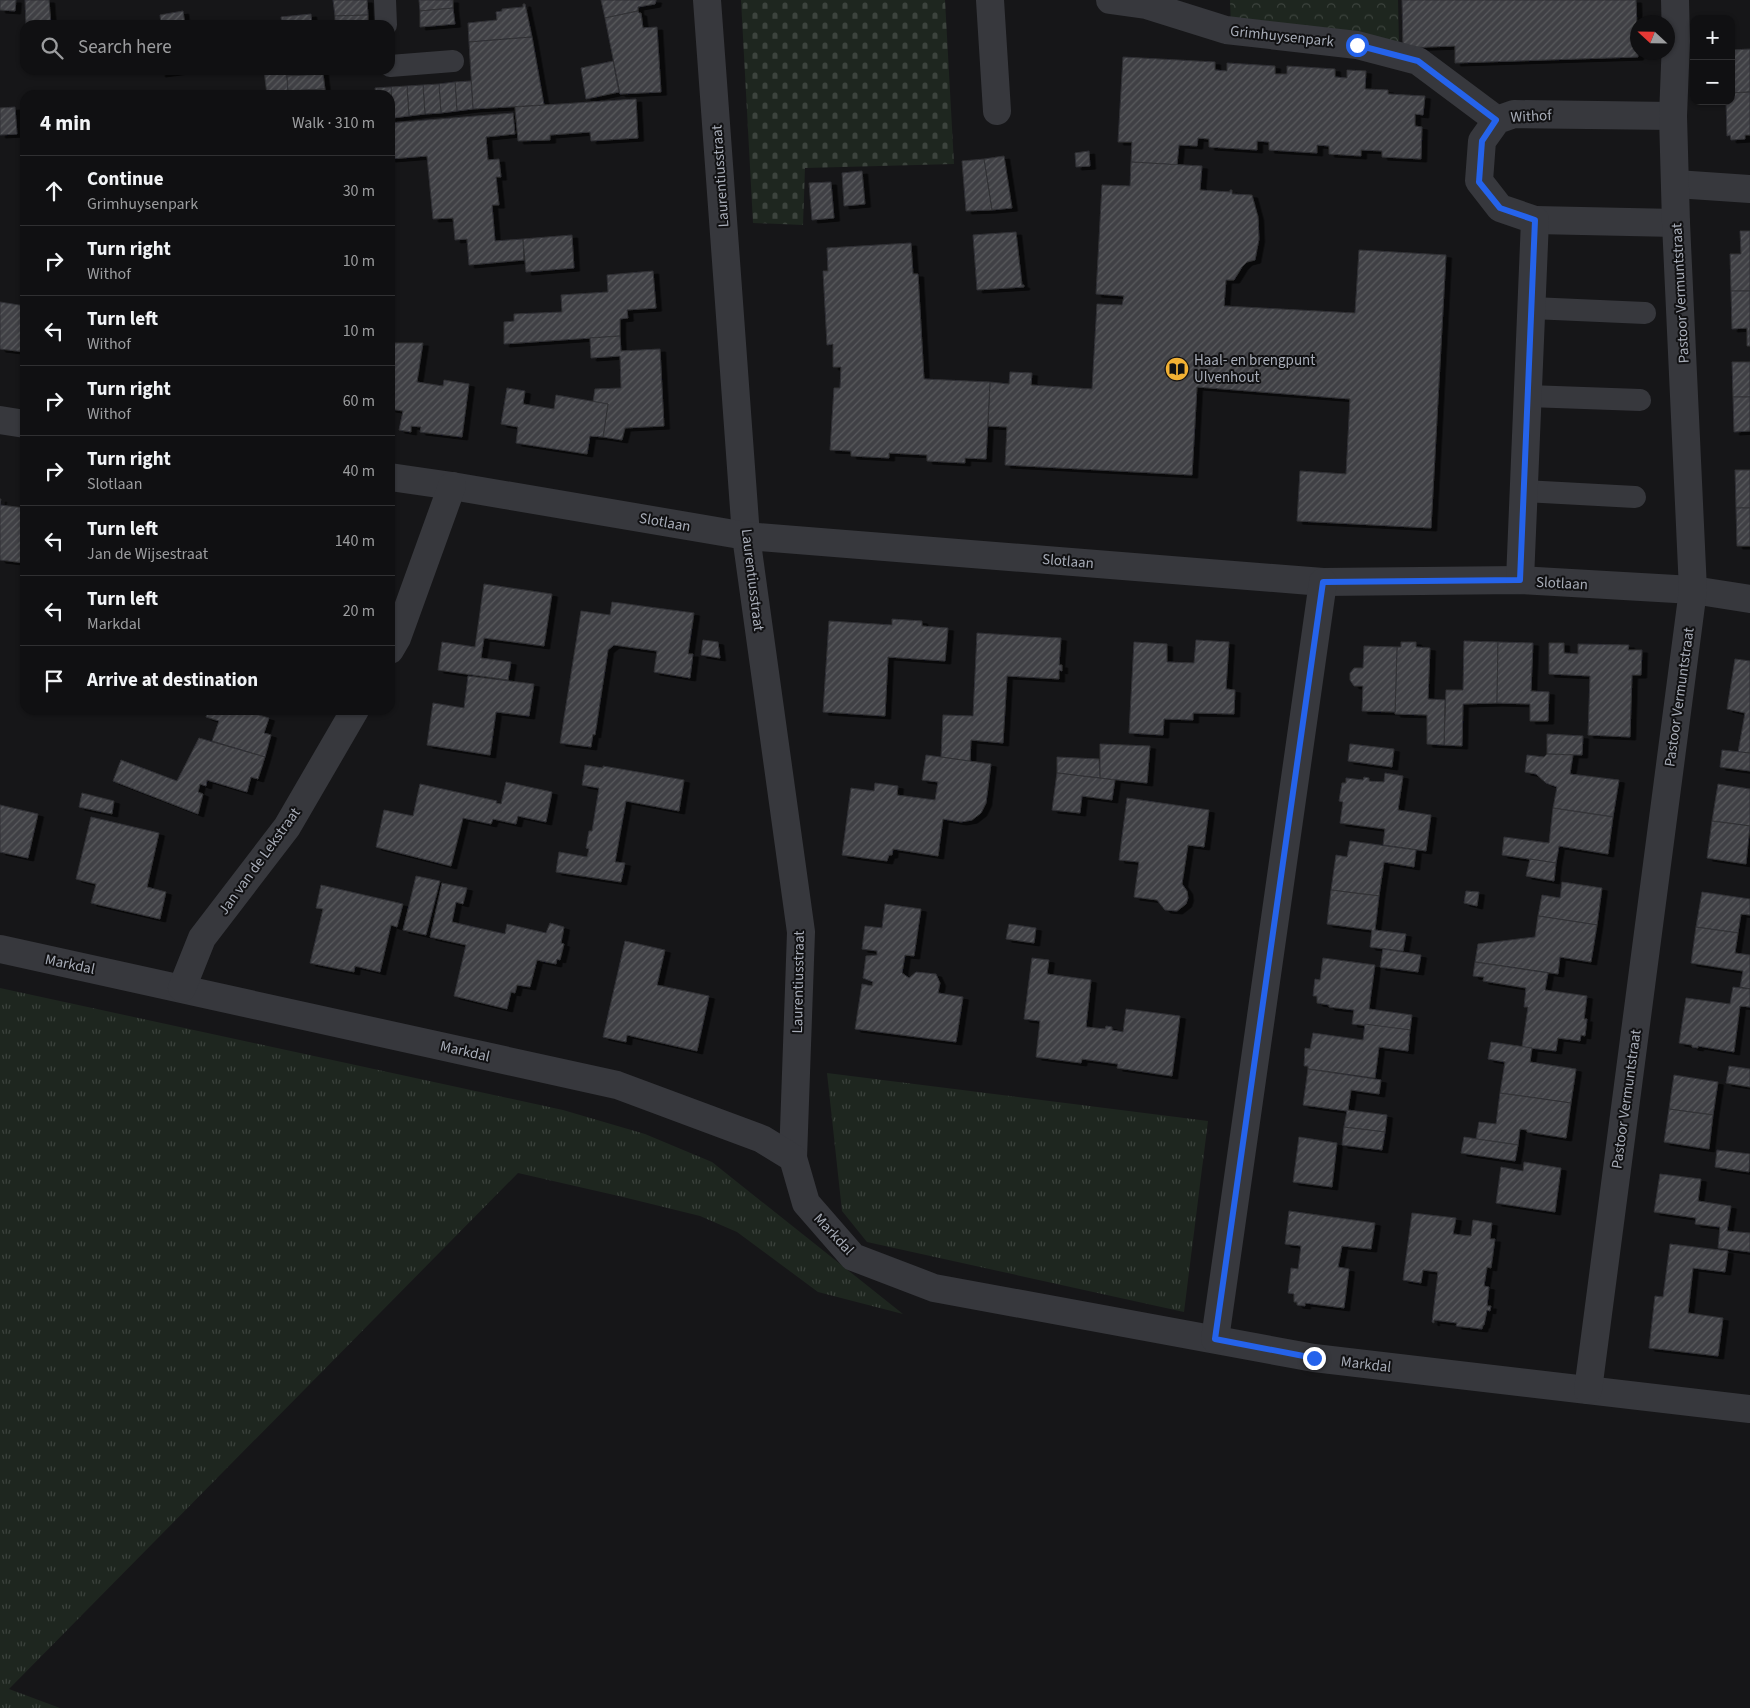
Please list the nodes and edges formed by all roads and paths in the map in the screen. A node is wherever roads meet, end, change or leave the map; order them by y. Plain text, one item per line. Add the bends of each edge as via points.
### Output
1 (385, 0) edge
2 (707, 0) edge
3 (990, 0) edge
4 (1110, 0) edge
5 (1674, 0) edge
6 (386, 20) edge
7 (453, 61) dead end
8 (395, 66) edge
9 (997, 111) dead end
10 (1673, 116) junction
11 (1496, 120) junction
12 (1676, 184) junction
13 (1750, 189) edge
14 (1535, 220) junction
15 (1676, 223) junction
16 (1532, 308) junction
17 (1645, 313) dead end
18 (1528, 396) junction
19 (1640, 400) dead end
20 (0, 420) edge
21 (20, 423) edge
22 (395, 478) edge
23 (452, 486) junction
24 (1524, 491) junction
25 (1635, 497) dead end
26 (746, 536) junction
27 (1520, 580) junction
28 (1323, 582) junction
29 (1693, 590) junction
30 (1750, 599) edge
31 (395, 641) edge
32 (352, 715) edge
33 (0, 949) edge
34 (182, 988) junction
35 (792, 1158) junction
36 (1215, 1339) junction
37 (1588, 1390) junction
38 (1750, 1409) edge

1 - 6 lane
2 - 26 street, Laurentiusstraat
3 - 9 street
4 - 11 street, Grimhuysenpark via 1146,5 1226,30 1357,45 1418,61
5 - 10 street, Pastoor Vermuntstraat
7 - 8 lane
10 - 11 street, Withof via 1514,114
10 - 12 street, Pastoor Vermuntstraat
11 - 14 street, Withof via 1482,141 1479,182 1500,208
12 - 13 street
12 - 15 street, Pastoor Vermuntstraat
14 - 15 street, Withof
14 - 16 street
15 - 29 street, Pastoor Vermuntstraat
16 - 17 lane
16 - 18 street
18 - 19 lane
18 - 24 street
20 - 21 street
22 - 23 street, Slotlaan
23 - 26 street, Slotlaan
23 - 31 street
24 - 25 lane
24 - 27 street
26 - 28 street, Slotlaan
26 - 35 street, Laurentiusstraat via 801,932
27 - 28 street, Slotlaan
27 - 29 street, Slotlaan
28 - 36 street
29 - 30 street, Slotlaan
29 - 37 street, Pastoor Vermuntstraat
32 - 34 street, Jan van de Lekstraat via 287,827 202,938
33 - 34 street, Markdal
34 - 35 street, Markdal via 617,1085 762,1139
35 - 36 street, Markdal via 806,1204 853,1257 934,1288
36 - 37 street, Markdal via 1314,1358
37 - 38 street, Markdal

